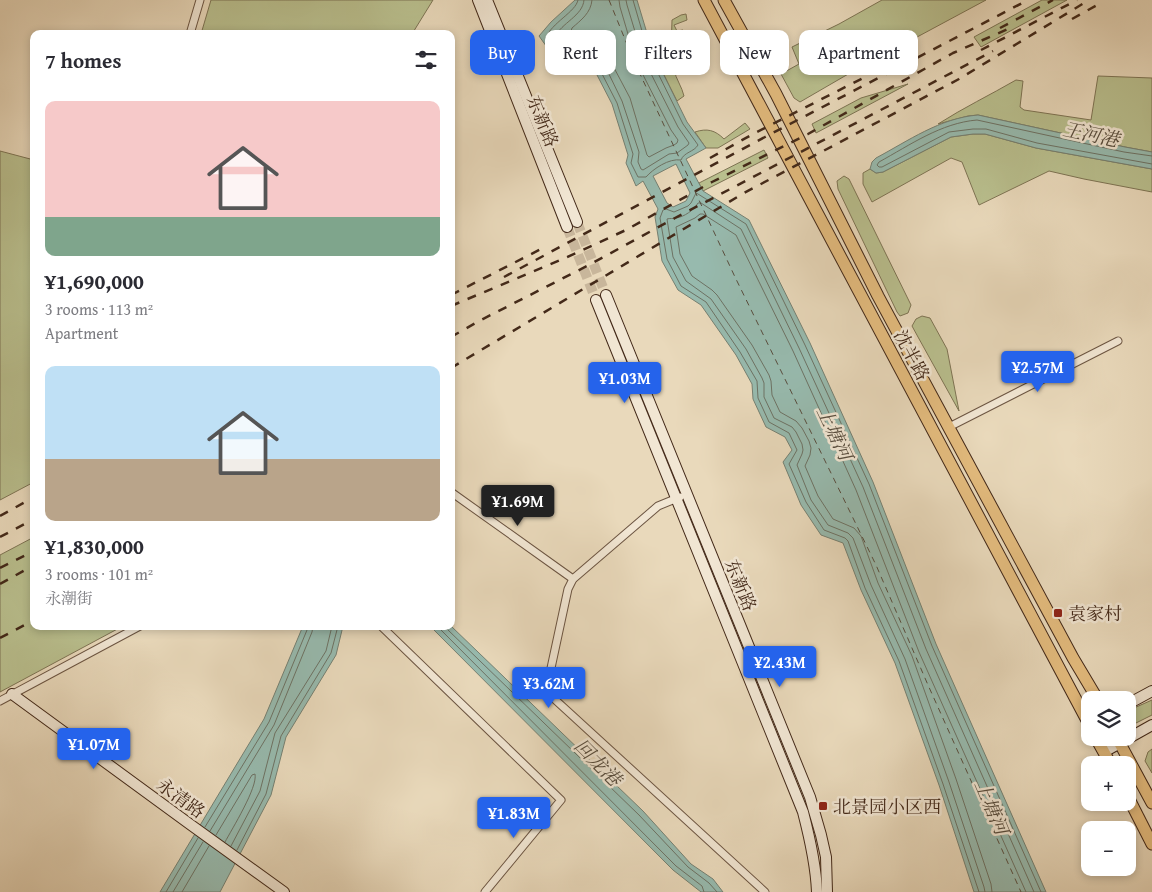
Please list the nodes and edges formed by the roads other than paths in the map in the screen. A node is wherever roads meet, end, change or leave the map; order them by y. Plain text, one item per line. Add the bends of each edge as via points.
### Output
1 (200, 0) edge
2 (478, 0) edge
3 (487, 0) edge
4 (704, 0) edge
5 (724, 0) edge
6 (191, 30) edge
7 (606, 295) tunnel mouth
8 (596, 300) tunnel mouth
9 (1118, 341) dead end
10 (949, 426) junction
11 (455, 495) edge
12 (688, 495) junction
13 (677, 498) junction
14 (573, 579) junction
15 (132, 630) edge
16 (385, 630) edge
17 (1093, 691) edge
18 (1152, 691) edge
19 (12, 694) junction
20 (1136, 700) edge
21 (0, 701) edge
22 (1081, 707) edge
23 (1152, 725) edge
24 (1136, 732) edge
25 (1101, 746) edge
26 (1112, 746) edge
27 (1122, 746) edge
28 (1104, 752) junction
29 (1106, 756) edge
30 (1152, 803) edge
31 (1135, 811) edge
32 (1152, 844) edge
33 (284, 892) edge
34 (485, 892) edge
35 (765, 892) edge
36 (816, 892) edge
37 (827, 892) edge

1 - 6 street
2 - 3 main road, 东新路 via 572,224
4 - 22 main road, 沈半路
5 - 10 main road, 沈半路
7 - 12 main road, 东新路
8 - 13 main road, 东新路
9 - 10 street
10 - 17 main road, 沈半路
11 - 14 street
12 - 13 street
12 - 37 main road, 东新路 via 810,796 824,850
13 - 14 street via 658,506
13 - 36 main road, 东新路 via 803,812 811,845
14 - 35 street via 568,589 548,682 550,695
15 - 19 street
16 - 34 street via 561,800
18 - 20 main road
19 - 21 street
19 - 33 main road, 永清路
23 - 24 main road
25 - 28 main road
26 - 28 main road
27 - 30 main road
28 - 29 main road
31 - 32 main road

